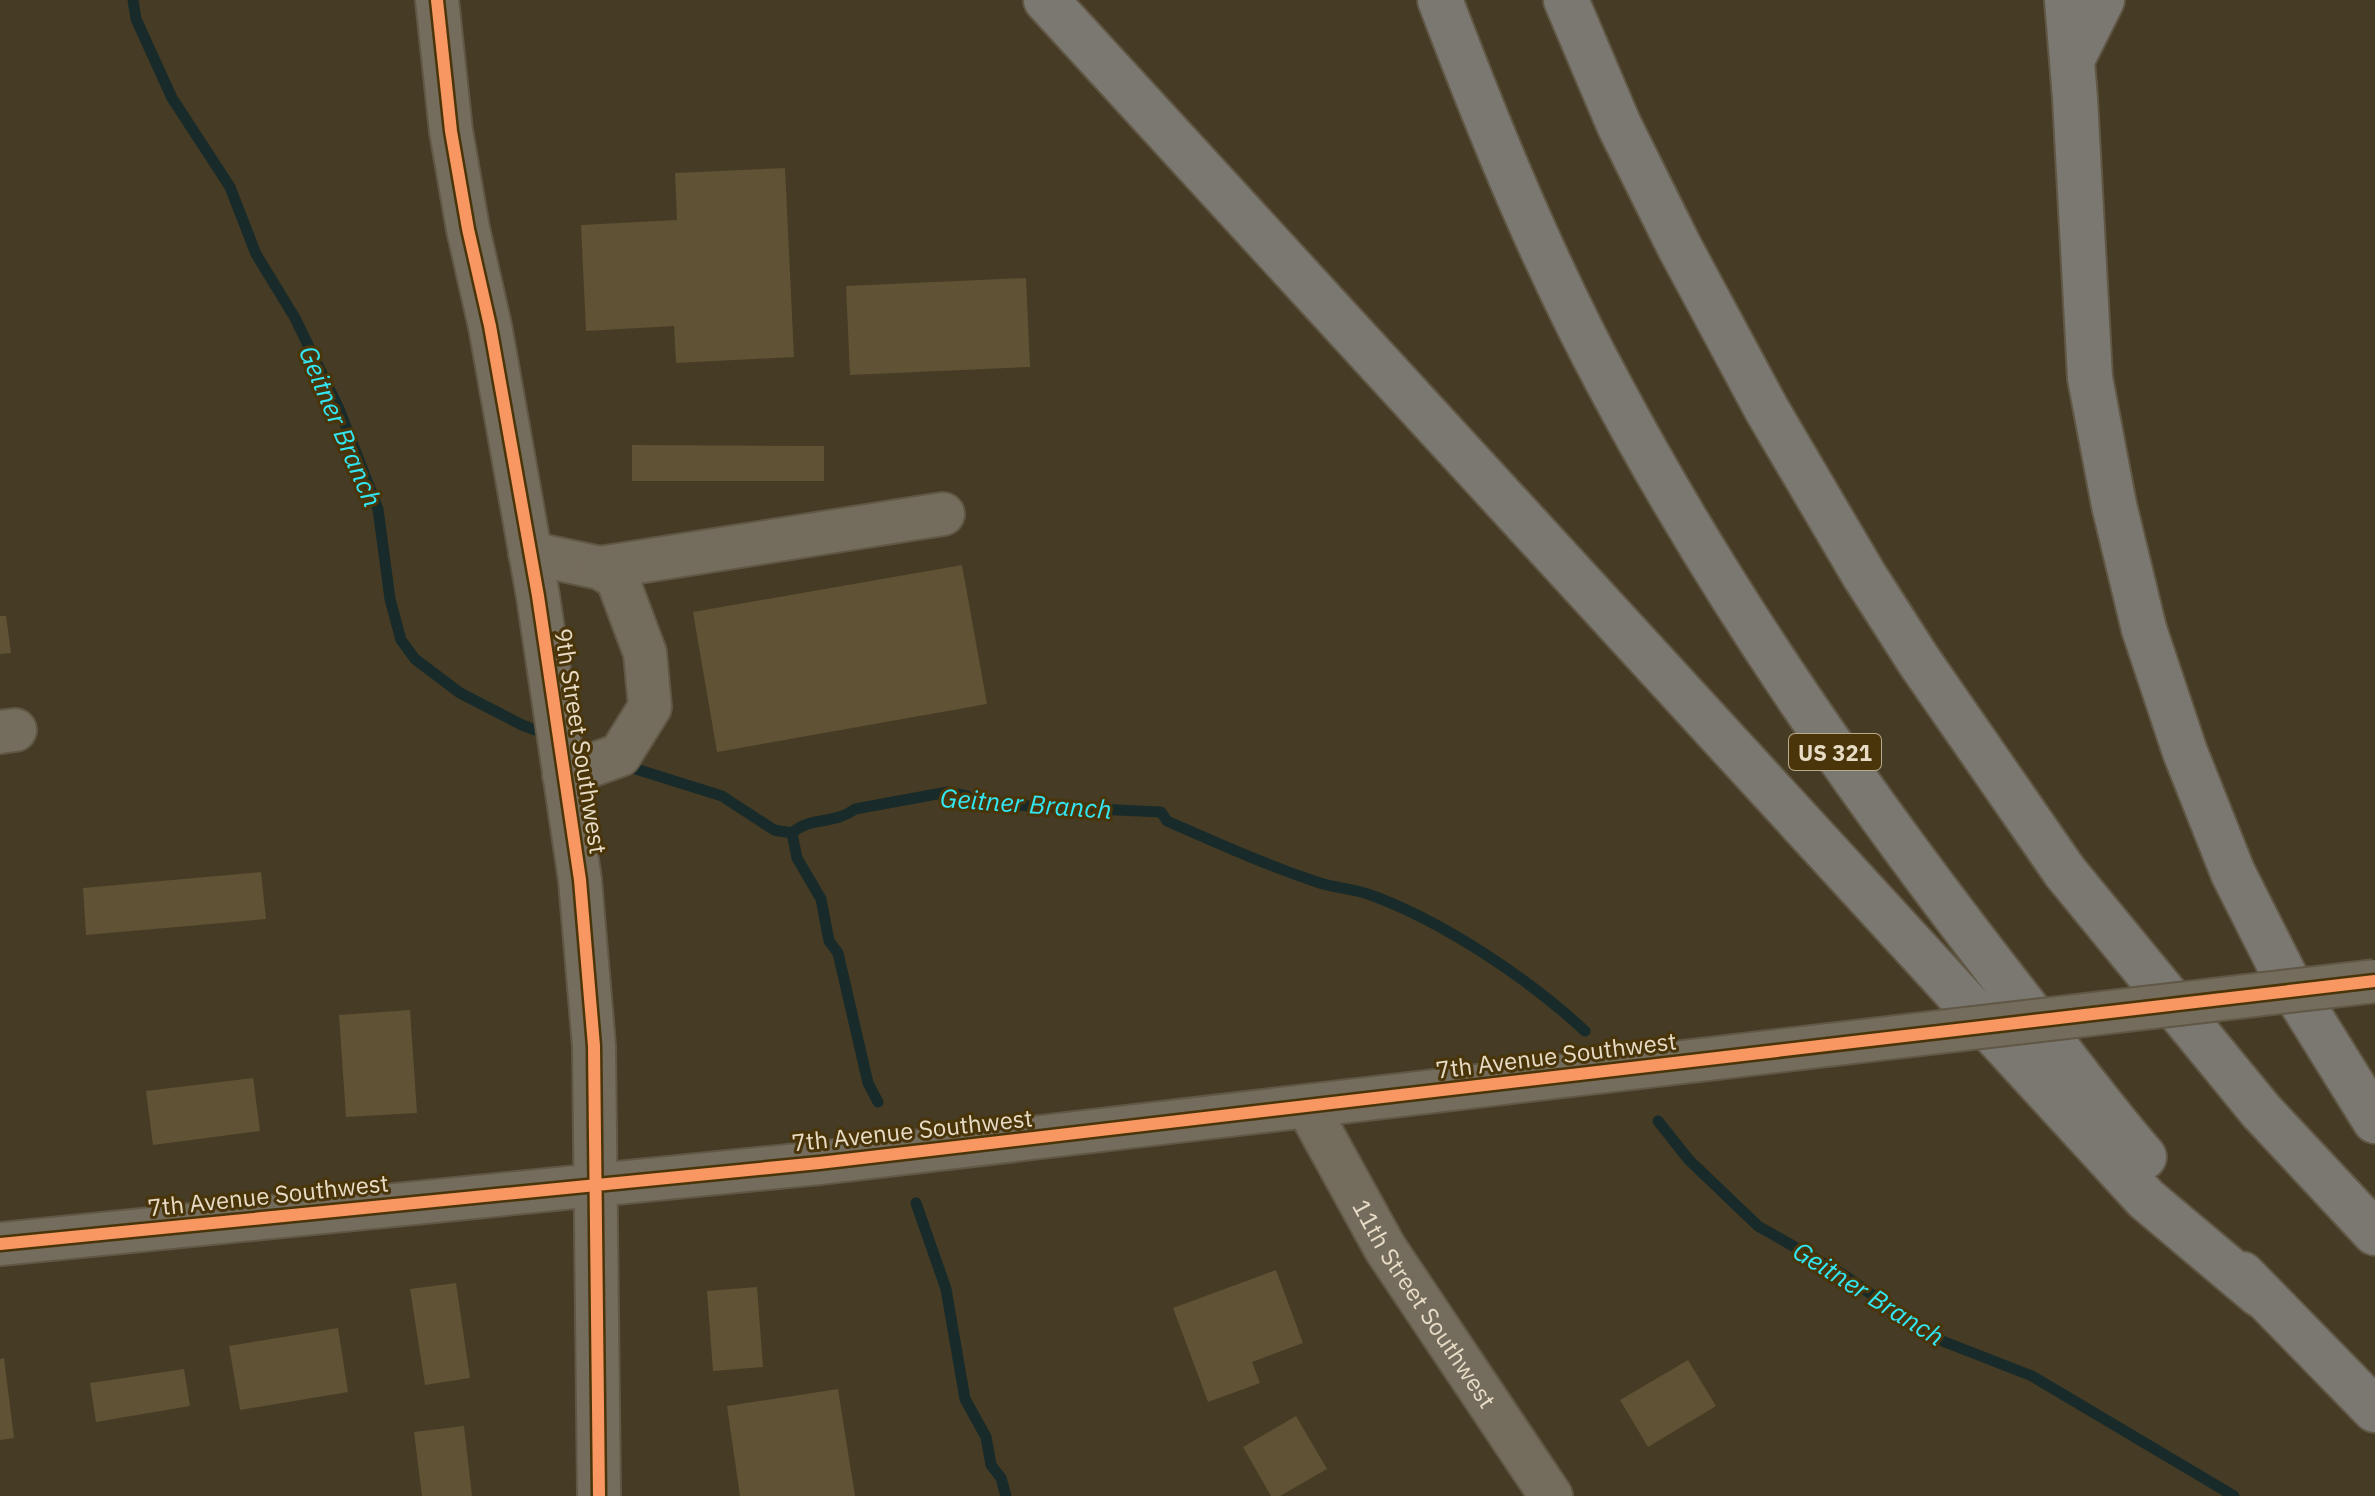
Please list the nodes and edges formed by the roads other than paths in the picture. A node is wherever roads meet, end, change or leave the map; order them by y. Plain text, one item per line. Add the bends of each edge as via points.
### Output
1 (437, 0) edge
2 (1046, 0) edge
3 (1440, 0) edge
4 (1566, 0) edge
5 (2067, 0) edge
6 (2102, 0) edge
7 (2072, 60) junction
8 (943, 514) dead end
9 (530, 553) junction
10 (600, 568) junction
11 (564, 775) junction
12 (2375, 981) edge
13 (1307, 1106) junction
14 (2375, 1121) edge
15 (596, 1185) junction
16 (2375, 1233) edge
17 (0, 1244) edge
18 (2260, 1295) junction
19 (2375, 1410) edge
20 (599, 1496) edge
21 (1551, 1496) edge

1 - 9 street, 9th Street Southwest via 468,229
2 - 18 highway via 2146,1199
3 - 18 highway, US 321 via 1485,119 1546,255 1609,386 1689,529 1848,772 1933,888 2139,1152
4 - 16 highway via 1619,125 1694,274 1775,424 1919,661 2084,896 2261,1111
5 - 7 highway
6 - 7 highway
7 - 14 highway via 2090,378 2144,629 2233,873 2285,976
8 - 10 street
9 - 10 street
9 - 11 street, 9th Street Southwest
10 - 11 street via 617,578 645,653 650,707 620,755
11 - 15 street, 9th Street Southwest via 580,880 594,1046
12 - 13 street, 7th Avenue Southwest, bridge
13 - 15 street, 7th Avenue Southwest
13 - 21 street, 11th Street Southwest via 1385,1248
15 - 17 street, 7th Avenue Southwest
15 - 20 street, 9th Street Southwest
18 - 19 highway, US 321

